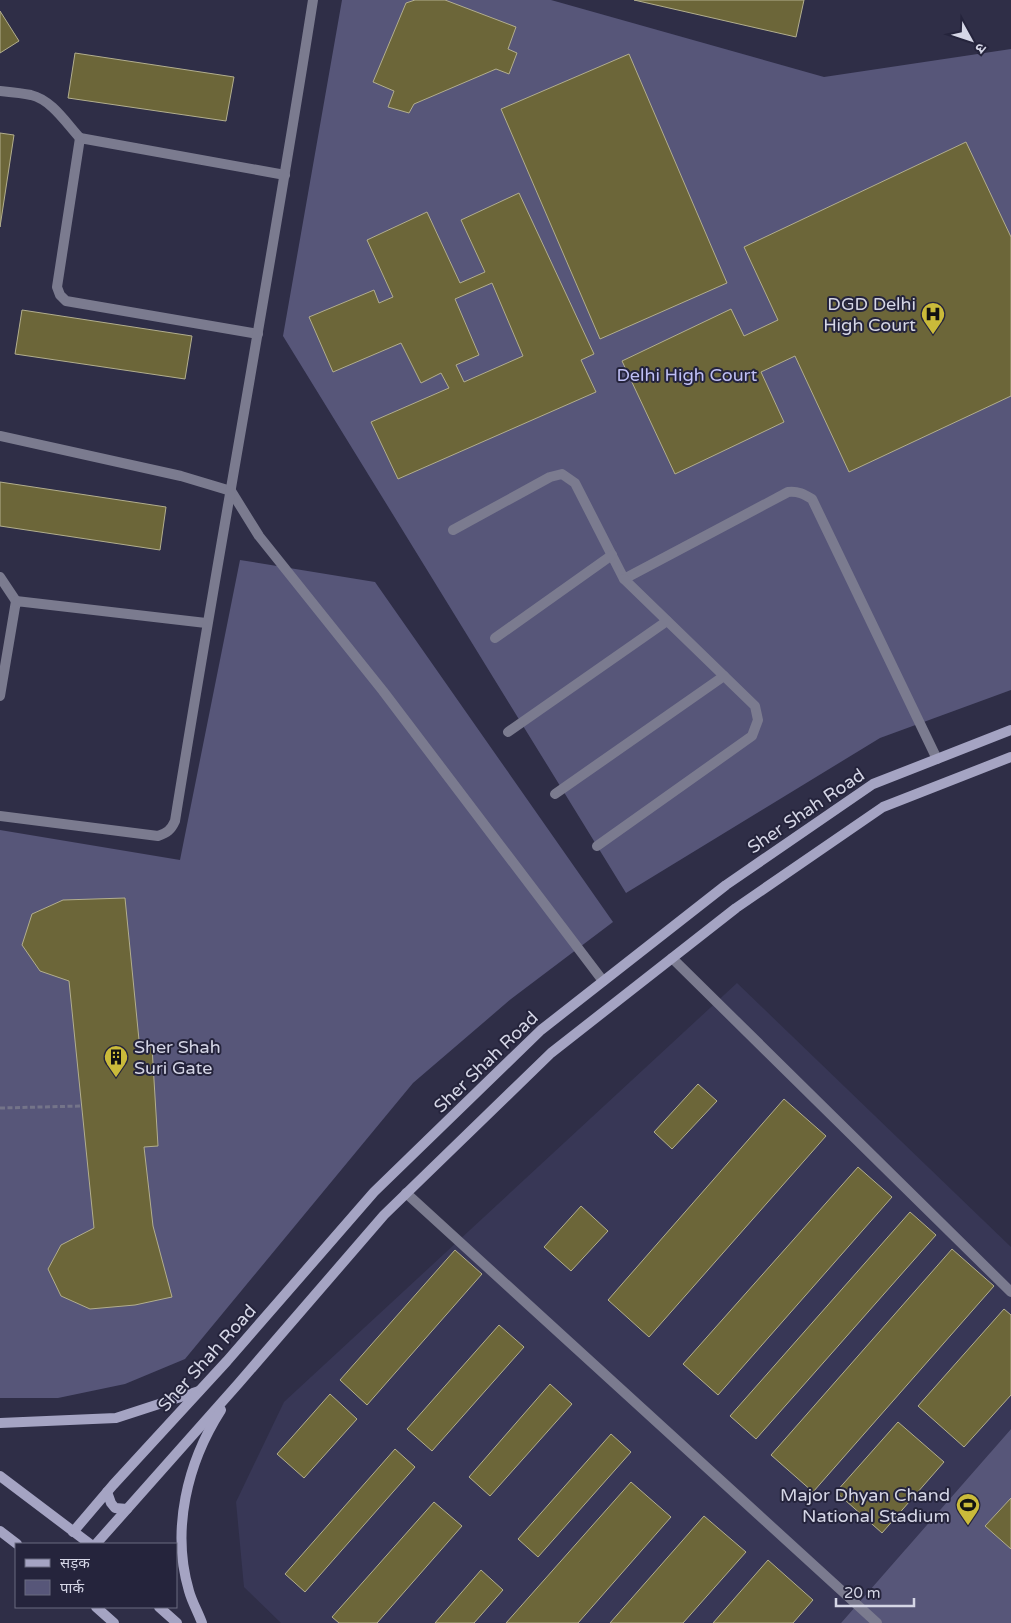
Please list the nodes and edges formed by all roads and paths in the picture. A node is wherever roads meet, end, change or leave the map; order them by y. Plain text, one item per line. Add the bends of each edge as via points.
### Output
1 (313, 0) edge
2 (0, 91) edge
3 (80, 138) junction
4 (285, 176) junction
5 (258, 334) junction
6 (0, 436) edge
7 (231, 491) junction
8 (454, 530) dead end
9 (612, 555) junction
10 (0, 577) edge
11 (624, 579) junction
12 (16, 601) junction
13 (667, 620) junction
14 (206, 624) junction
15 (495, 638) dead end
16 (724, 676) junction
17 (0, 696) edge
18 (1011, 730) edge
19 (508, 732) dead end
20 (1011, 757) edge
21 (936, 759) junction
22 (555, 794) dead end
23 (0, 816) edge
24 (597, 846) dead end
25 (672, 958) junction
26 (603, 981) junction
27 (81, 1106) dead end
28 (0, 1108) edge
29 (406, 1193) junction
30 (1011, 1292) edge
31 (238, 1384) junction
32 (200, 1390) junction
33 (0, 1423) edge
34 (0, 1476) edge
35 (107, 1492) junction
36 (127, 1509) junction
37 (0, 1531) edge
38 (73, 1532) junction
39 (16, 1543) edge
40 (89, 1543) edge
41 (97, 1543) edge
42 (97, 1608) edge
43 (160, 1608) edge
44 (114, 1623) edge
45 (176, 1623) edge
46 (202, 1623) edge
47 (877, 1623) edge

1 - 4 street
2 - 3 street via 32,95 49,104
3 - 4 street
3 - 5 street via 57,287 60,295 66,301
4 - 5 street
5 - 7 street
6 - 7 street via 181,476
7 - 14 street
7 - 26 street via 259,536
8 - 9 street via 550,477 562,474 575,484
9 - 11 street
9 - 15 street
10 - 12 street
11 - 13 street
11 - 21 street via 788,492 804,494 812,499
12 - 14 street
12 - 17 street
13 - 16 street
13 - 19 street
14 - 23 street via 175,821 171,829 158,836
16 - 22 street
16 - 24 street via 755,706 758,720 752,736
18 - 21 main road, Sher Shah Road
20 - 25 main road via 883,807 736,908
21 - 26 main road, Sher Shah Road via 873,784 726,885
25 - 29 main road via 551,1053
25 - 30 street
26 - 32 main road, Sher Shah Road via 542,1030 374,1192
27 - 28 path
29 - 31 main road
29 - 47 street
31 - 36 main road
31 - 46 main road via 214,1421 195,1461 184,1503 182,1547 189,1590
32 - 33 main road via 116,1418
32 - 35 main road, Sher Shah Road
34 - 38 main road
35 - 36 main road via 110,1504
35 - 38 main road, Sher Shah Road
36 - 41 main road
37 - 39 main road
38 - 40 main road
42 - 44 main road
43 - 45 main road

